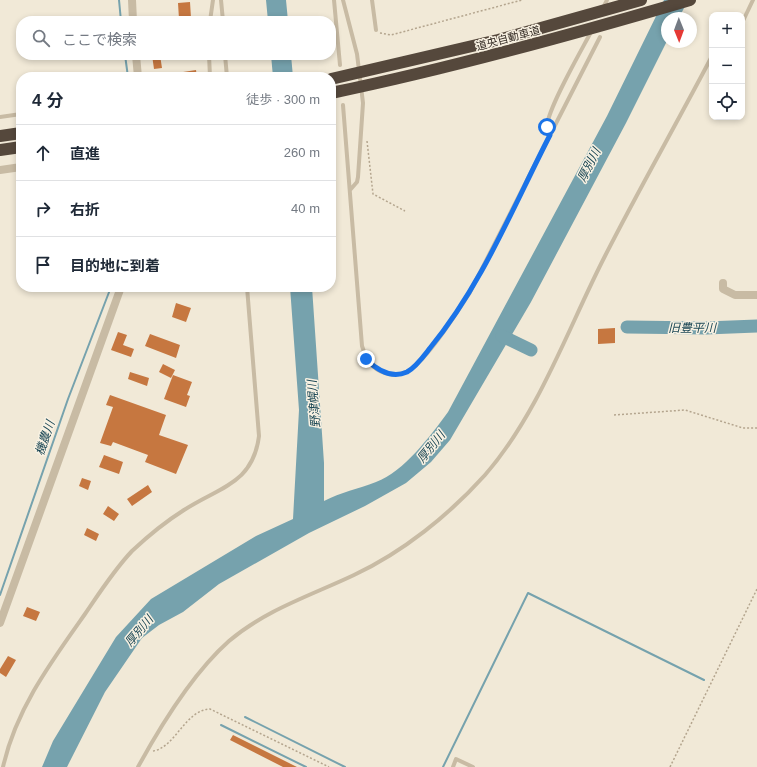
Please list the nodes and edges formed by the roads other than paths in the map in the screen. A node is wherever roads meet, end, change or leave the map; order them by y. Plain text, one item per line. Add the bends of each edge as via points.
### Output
1 (132, 0) edge
2 (213, 0) edge
3 (222, 0) edge
4 (334, 0) edge
5 (343, 0) edge
6 (372, 0) edge
7 (607, 0) edge
8 (641, 0) edge
9 (690, 0) edge
10 (753, 0) edge
11 (133, 16) edge
12 (211, 16) edge
13 (223, 16) edge
14 (335, 16) edge
15 (745, 16) edge
16 (336, 22) edge
17 (376, 30) road end
18 (600, 37) dead end
19 (136, 60) edge
20 (209, 60) edge
21 (226, 60) edge
22 (709, 62) edge
23 (340, 65) dead end
24 (709, 68) edge
25 (704, 71) junction
26 (138, 72) edge
27 (210, 72) edge
28 (227, 72) edge
29 (336, 78) edge
30 (336, 92) edge
31 (343, 106) dead end
32 (16, 115) edge
33 (0, 117) edge
34 (16, 134) edge
35 (550, 135) junction
36 (0, 136) edge
37 (16, 148) edge
38 (0, 150) edge
39 (16, 168) edge
40 (0, 170) edge
41 (350, 190) junction
42 (723, 283) dead end
43 (119, 292) edge
44 (247, 292) edge
45 (757, 294) edge
46 (0, 623) edge
47 (3, 767) edge
48 (138, 767) edge
49 (453, 767) edge
50 (473, 767) edge

1 - 11 street
2 - 12 lane
3 - 13 lane
4 - 14 lane
5 - 41 lane via 357,54 363,103 358,177
6 - 17 lane
7 - 35 lane via 556,100 547,127
8 - 29 highway, 道央自動車道, bridge via 498,40
9 - 30 highway, 道央自動車道, bridge via 502,54
10 - 15 lane
16 - 23 lane
18 - 35 lane
19 - 26 street
20 - 27 lane
21 - 28 lane
22 - 25 lane
24 - 25 lane
25 - 48 lane via 605,256 536,397 511,442 484,475 438,520 412,540 357,574 274,611 230,640 198,674
31 - 41 lane
32 - 33 lane
34 - 36 highway
35 - 41 lane via 470,294 443,333 406,372 380,372 366,359 362,346
37 - 38 highway
39 - 40 street
42 - 45 street via 723,289 735,295
43 - 46 street
44 - 47 lane via 259,436 249,467 234,483 166,522 146,538 117,568 32,692 8,744
49 - 50 lane via 456,759

